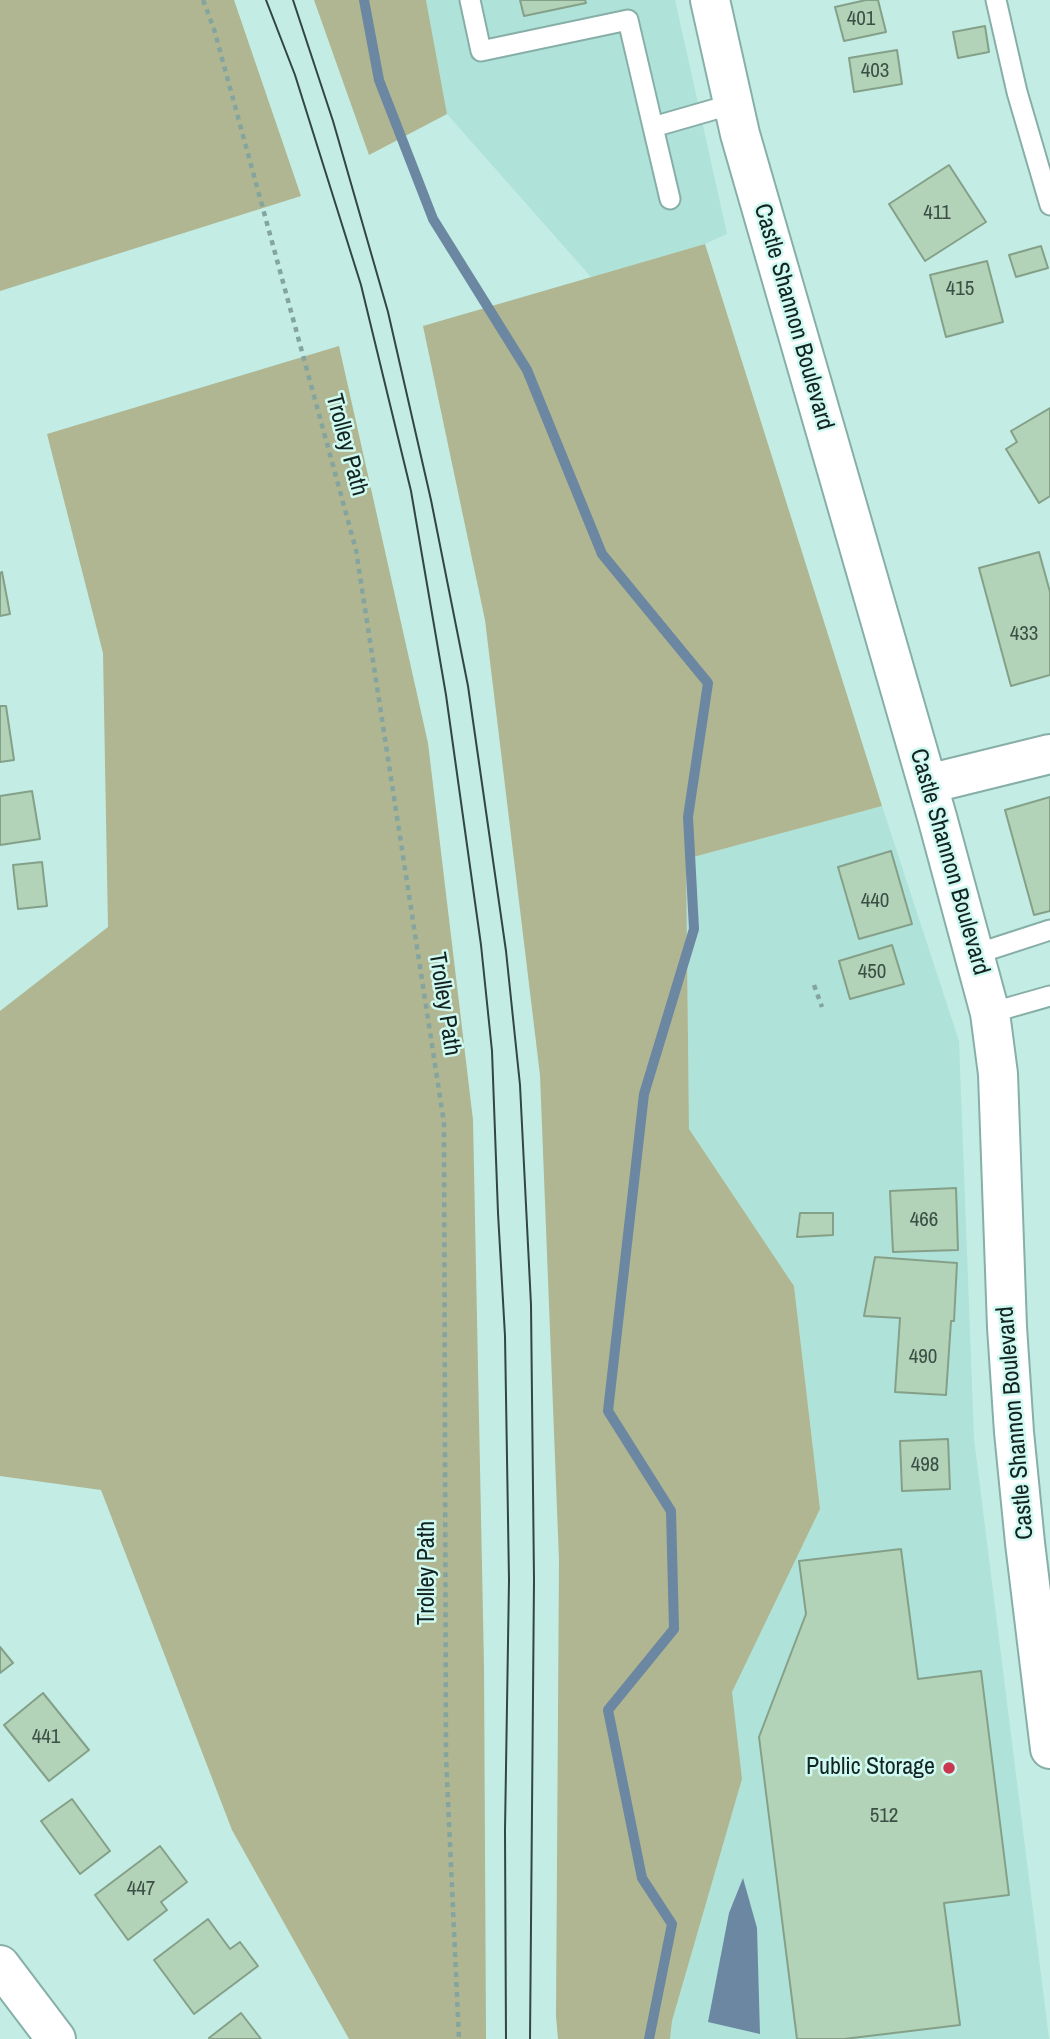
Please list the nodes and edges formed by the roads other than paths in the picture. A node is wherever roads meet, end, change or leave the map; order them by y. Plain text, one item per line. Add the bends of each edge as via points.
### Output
1 (470, 0) edge
2 (710, 0) edge
3 (996, 0) edge
4 (733, 104) junction
5 (653, 127) junction
6 (670, 199) dead end
7 (1050, 205) edge
8 (1050, 754) edge
9 (928, 784) junction
10 (1050, 930) edge
11 (975, 954) junction
12 (1050, 996) edge
13 (990, 1013) junction
14 (1050, 1749) edge
15 (0, 1965) edge
16 (56, 2039) edge

1 - 5 lane via 481,51 628,20
2 - 4 street, Castle Shannon Boulevard
3 - 7 lane
4 - 5 lane
4 - 9 street, Castle Shannon Boulevard
5 - 6 lane
8 - 9 street
9 - 11 street, Castle Shannon Boulevard
10 - 11 lane
11 - 13 street, Castle Shannon Boulevard
12 - 13 lane
13 - 14 street, Castle Shannon Boulevard via 998,1074 1014,1432
15 - 16 street

